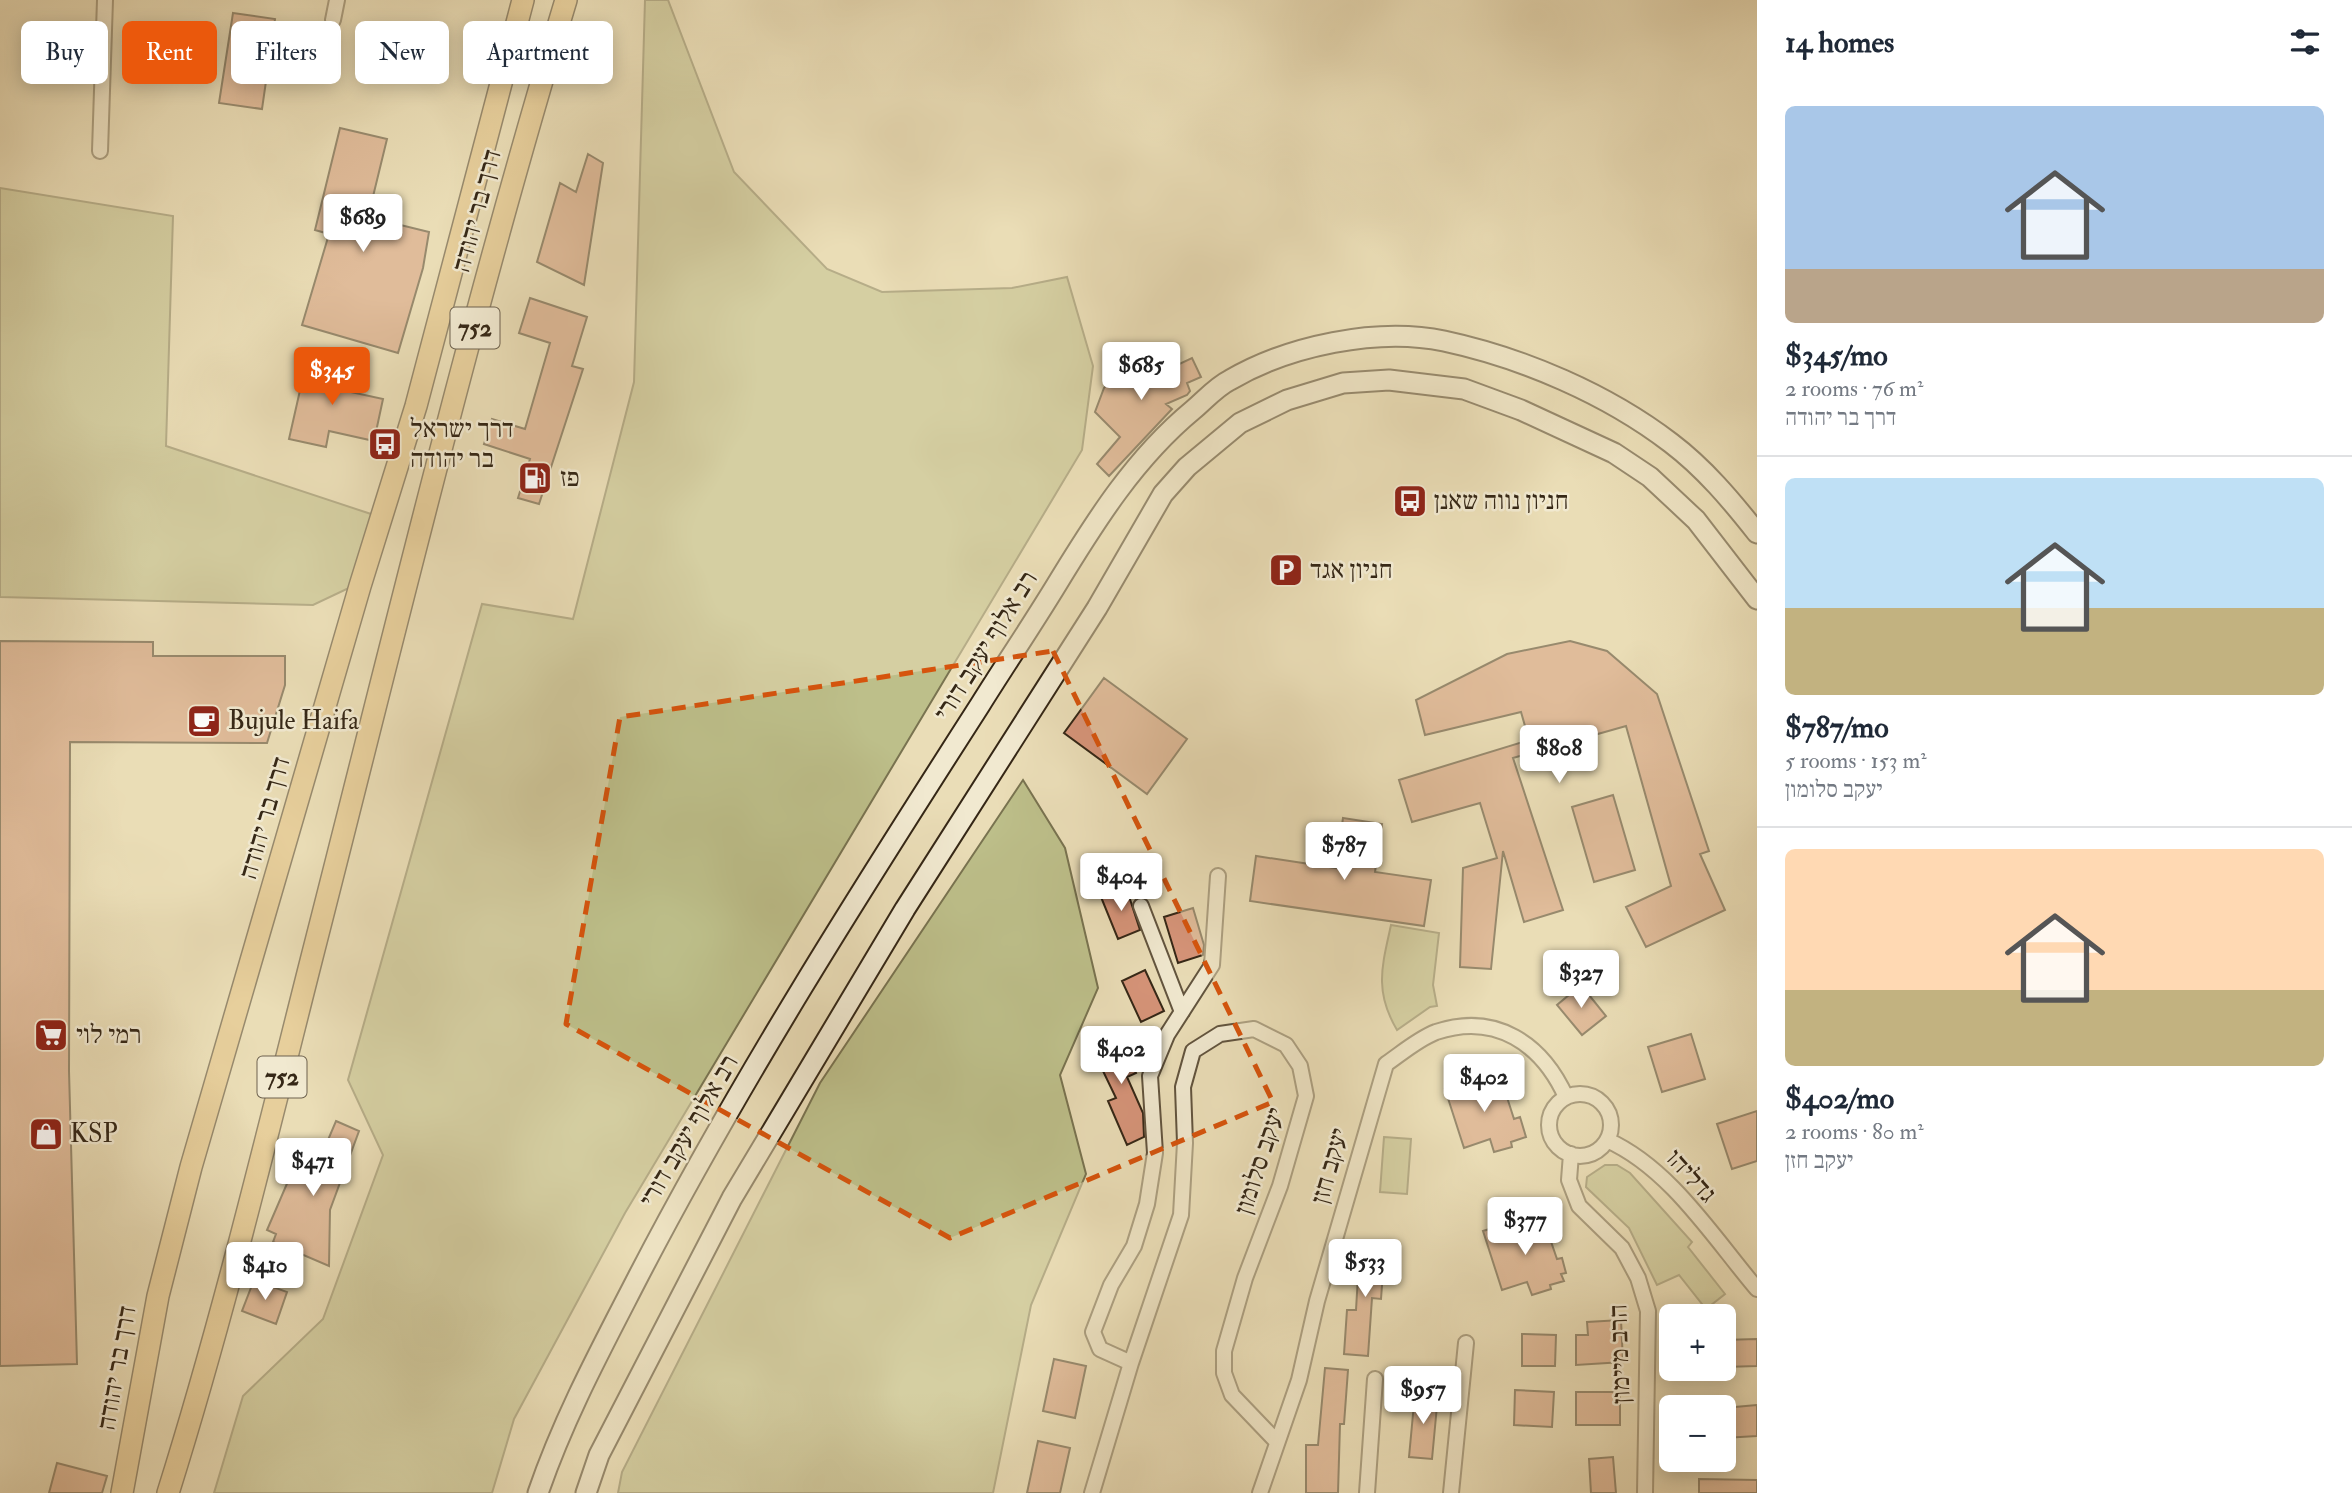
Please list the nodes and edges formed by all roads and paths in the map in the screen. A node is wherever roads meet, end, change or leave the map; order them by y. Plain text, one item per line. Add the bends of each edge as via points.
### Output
1 (105, 0) edge
2 (337, 0) edge
3 (523, 0) edge
4 (566, 0) edge
5 (333, 20) dead end
6 (100, 151) dead end
7 (1757, 533) edge
8 (1757, 599) edge
9 (1218, 876) dead end
10 (1141, 906) dead end
11 (1182, 1012) junction
12 (1566, 1097) junction
13 (1607, 1140) junction
14 (1571, 1154) junction
15 (1757, 1289) edge
16 (1466, 1343) dead end
17 (1131, 1363) junction
18 (1375, 1379) dead end
19 (1277, 1442) junction
20 (122, 1493) edge
21 (168, 1493) edge
22 (538, 1493) edge
23 (586, 1493) edge
24 (1092, 1493) edge
25 (1261, 1493) edge
26 (1367, 1493) edge
27 (1451, 1493) edge
28 (1645, 1493) edge

1 - 6 street
2 - 5 street
3 - 20 main road, דרך בר יהודה / 752 via 416,406 198,1142 162,1277
4 - 21 main road, דרך בר יהודה / 752 via 494,251 258,1174
7 - 22 main road, רב אלוף יעקב דורי via 1709,477 1670,442 1627,414 1561,379 1440,340 1329,341 1227,381 1174,426 1091,526 864,887 691,1176 558,1433
8 - 23 main road via 1696,520 1650,477 1602,448 1464,389 1389,380 1343,383 1287,400 1240,423 1187,467 1163,495 1097,608 905,909 732,1198 599,1455
9 - 11 street via 1212,964
10 - 11 street
11 - 17 street via 1150,1076 1155,1153 1147,1204 1135,1246 1111,1285 1093,1332 1100,1349
12 - 13 street via 1581,1093 1600,1101 1611,1119
12 - 14 street via 1555,1106 1549,1124 1555,1143
12 - 19 street, יעקב חזן via 1557,1076 1534,1048 1509,1034 1485,1028 1436,1032 1386,1064 1317,1301 1299,1380
13 - 14 street via 1592,1154
13 - 15 street, גדליהו via 1655,1168
14 - 28 street, הרב מיימון via 1569,1180 1579,1206 1622,1248 1648,1311
16 - 27 street
17 - 19 street, יעקב סלומון via 1181,1215 1183,1087 1193,1051 1220,1034 1254,1029 1286,1045 1300,1066 1306,1096 1280,1186 1238,1302 1224,1351 1224,1373 1232,1395
17 - 24 street, יעקב סלומון
18 - 26 street
19 - 25 street, יעקב חזן

